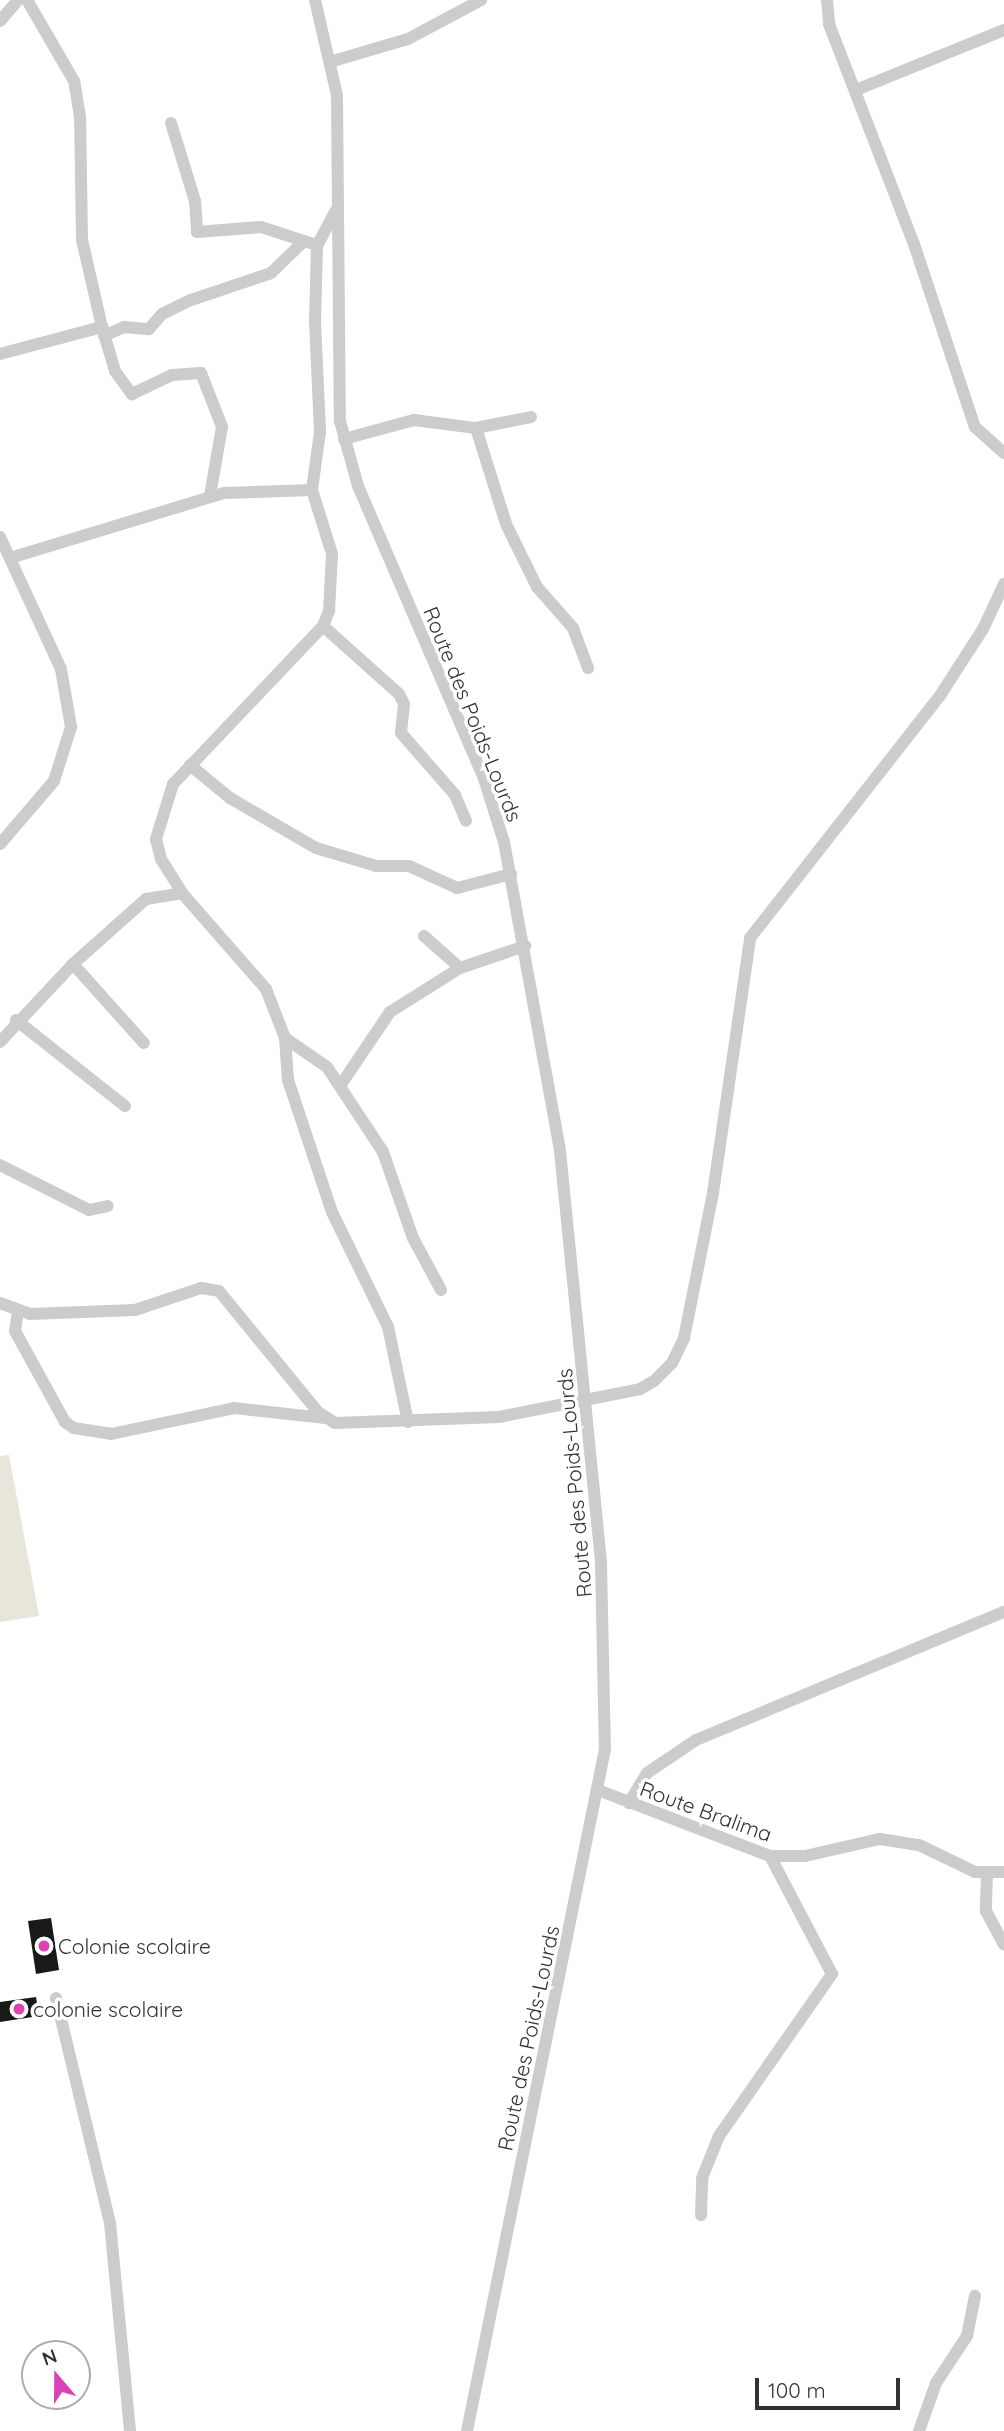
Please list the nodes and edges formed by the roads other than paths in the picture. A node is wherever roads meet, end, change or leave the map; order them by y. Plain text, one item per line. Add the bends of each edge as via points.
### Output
1 (18, 0) edge
2 (27, 0) edge
3 (316, 0) edge
4 (481, 0) edge
5 (827, 0) edge
6 (0, 21) edge
7 (1004, 30) edge
8 (332, 61) junction
9 (856, 90) junction
10 (171, 123) dead end
11 (336, 210) junction
12 (311, 243) junction
13 (103, 332) junction
14 (0, 354) edge
15 (531, 417) dead end
16 (476, 428) junction
17 (344, 439) junction
18 (1004, 453) edge
19 (312, 490) junction
20 (210, 496) junction
21 (1, 542) edge
22 (10, 558) junction
23 (1004, 584) edge
24 (323, 626) junction
25 (589, 668) dead end
26 (190, 765) junction
27 (466, 821) dead end
28 (0, 844) edge
29 (511, 874) junction
30 (182, 893) junction
31 (424, 936) dead end
32 (525, 946) junction
33 (73, 964) junction
34 (460, 968) junction
35 (16, 1020) junction
36 (285, 1038) junction
37 (0, 1042) edge
38 (144, 1043) dead end
39 (340, 1086) junction
40 (125, 1106) dead end
41 (0, 1165) edge
42 (108, 1206) dead end
43 (440, 1290) dead end
44 (0, 1303) edge
45 (18, 1312) junction
46 (585, 1398) junction
47 (325, 1418) junction
48 (408, 1422) junction
49 (1004, 1612) edge
50 (598, 1790) junction
51 (629, 1803) junction
52 (770, 1856) junction
53 (1004, 1872) edge
54 (987, 1874) junction
55 (1004, 1945) edge
56 (56, 1998) dead end
57 (701, 2215) dead end
58 (975, 2296) dead end
59 (130, 2431) edge
60 (467, 2431) edge
61 (919, 2431) edge

1 - 6 street
2 - 13 street via 74,81 80,117 82,240
3 - 8 street, Route des Poids-Lourds
4 - 8 street via 408,39
5 - 9 street via 830,24
7 - 9 street
8 - 11 street, Route des Poids-Lourds
9 - 18 street via 975,427
10 - 12 street via 195,201 197,232 261,227
11 - 12 street
11 - 17 street, Route des Poids-Lourds via 336,357
12 - 13 street via 270,273 191,300 162,314 149,329 124,327
12 - 19 street via 320,432
13 - 14 street
13 - 20 street via 115,371 132,394 172,375 201,373 222,426
15 - 16 street
16 - 17 street via 414,420
16 - 25 street via 506,524 537,587 573,628
17 - 29 street, Route des Poids-Lourds via 383,548 484,779
19 - 20 street
19 - 24 street via 330,538 335,578
20 - 22 street
21 - 22 street
22 - 28 street via 61,669 71,727 54,781
23 - 46 street via 984,629 941,694 754,929 733,1035 705,1239 680,1350 647,1385
24 - 26 street
24 - 27 street via 399,694 404,704 401,733 455,795
26 - 29 street via 230,799 316,848 376,866 410,866 457,888
26 - 30 street via 166,795 156,839 161,859
29 - 32 street, Route des Poids-Lourds
30 - 33 street via 146,899
30 - 36 street via 260,978
31 - 34 street
32 - 34 street
32 - 46 street, Route des Poids-Lourds via 560,1151
33 - 35 street
33 - 38 street
34 - 39 street via 390,1012
35 - 37 street
35 - 40 street
36 - 39 street via 317,1056
36 - 48 street via 284,1064 296,1107 341,1234 384,1317
39 - 43 street via 383,1152 413,1238
41 - 42 street via 89,1210
44 - 45 street
45 - 47 street via 135,1310 201,1288 219,1291
45 - 47 street via 15,1331 65,1422 74,1428 111,1434 234,1408
46 - 48 street via 478,1420
46 - 50 street, Route des Poids-Lourds via 607,1667
47 - 48 street via 335,1423
49 - 51 street via 696,1740 647,1773
50 - 51 street, Route Bralima
50 - 60 street, Route des Poids-Lourds
51 - 52 street, Route Bralima
52 - 54 street, Route Bralima via 804,1857 880,1839 919,1846
52 - 57 street via 832,1974 719,2136 702,2178
53 - 54 street, Route Bralima
54 - 55 street via 986,1910
56 - 59 street via 110,2223
58 - 61 street via 967,2336 936,2383

